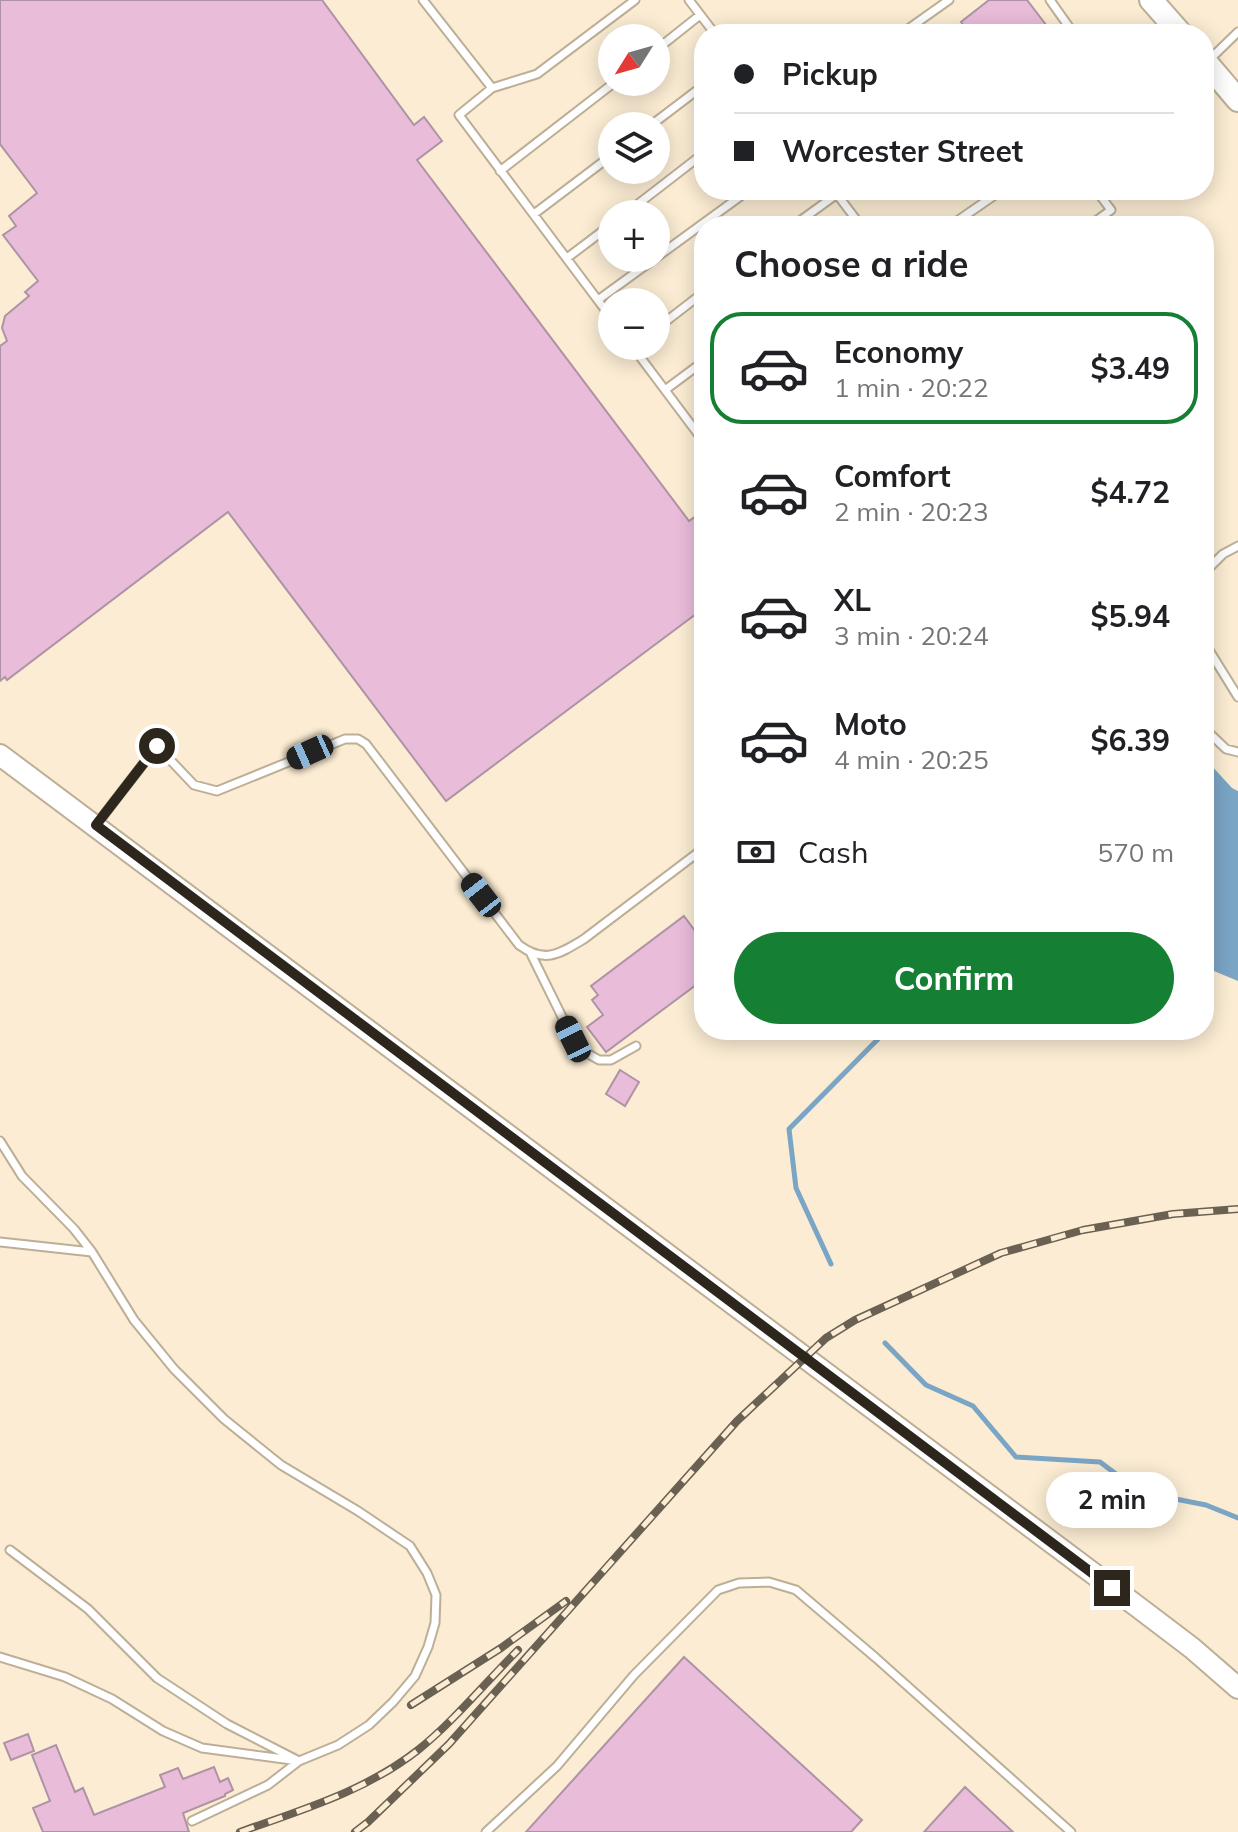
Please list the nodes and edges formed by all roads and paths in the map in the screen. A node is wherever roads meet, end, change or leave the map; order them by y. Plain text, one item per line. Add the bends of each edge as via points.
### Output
1 (423, 0) edge
2 (635, 0) edge
3 (689, 0) edge
4 (949, 0) edge
5 (1050, 0) edge
6 (1151, 0) edge
7 (700, 15) junction
8 (707, 24) edge
9 (915, 24) edge
10 (1067, 24) edge
11 (1172, 24) edge
12 (1238, 32) edge
13 (670, 39) edge
14 (1214, 54) edge
15 (1214, 72) edge
16 (492, 88) junction
17 (694, 93) edge
18 (598, 95) edge
19 (1238, 100) edge
20 (668, 112) edge
21 (694, 161) edge
22 (598, 166) edge
23 (500, 171) junction
24 (643, 200) edge
25 (735, 200) edge
26 (825, 200) edge
27 (841, 200) edge
28 (988, 200) edge
29 (1104, 200) edge
30 (534, 214) junction
31 (713, 216) edge
32 (805, 216) edge
33 (853, 216) edge
34 (964, 216) edge
35 (1103, 216) edge
36 (694, 230) edge
37 (598, 235) edge
38 (567, 258) junction
39 (614, 288) edge
40 (598, 300) edge
41 (694, 300) edge
42 (670, 318) edge
43 (643, 360) edge
44 (694, 368) edge
45 (665, 390) junction
46 (694, 427) edge
47 (1238, 546) edge
48 (1214, 563) edge
49 (1214, 658) edge
50 (1238, 697) edge
51 (1214, 738) edge
52 (1238, 752) edge
53 (0, 755) edge
54 (96, 825) junction
55 (694, 856) edge
56 (531, 954) junction
57 (636, 1046) dead end
58 (0, 1141) edge
59 (0, 1242) edge
60 (92, 1252) junction
61 (10, 1550) dead end
62 (0, 1657) edge
63 (1238, 1688) edge
64 (299, 1761) junction
65 (192, 1821) dead end
66 (486, 1832) edge
67 (1071, 1832) edge

1 - 16 lane
2 - 16 lane via 537,74
3 - 7 lane
4 - 9 lane
5 - 10 lane
6 - 11 main road
7 - 8 lane
7 - 13 lane
12 - 14 lane
15 - 19 main road
16 - 23 lane via 459,115
17 - 20 lane
18 - 23 lane
21 - 24 lane
22 - 30 lane
23 - 30 lane
25 - 31 lane
26 - 32 lane
27 - 33 lane
28 - 34 lane
29 - 35 lane via 1111,210
30 - 38 lane
36 - 39 lane
37 - 38 lane
38 - 40 lane
41 - 42 lane
43 - 45 lane
44 - 45 lane
45 - 46 lane
47 - 48 lane
49 - 50 lane
51 - 52 lane
53 - 54 main road
54 - 56 lane via 157,746 194,785 217,791 322,747 358,739
54 - 63 main road via 1125,1597
55 - 56 lane via 584,939 553,955
56 - 57 lane via 573,1039 585,1052 611,1060
58 - 60 lane via 22,1176
59 - 60 lane
60 - 64 lane via 134,1320 224,1419 281,1465 410,1546 432,1584 435,1623 415,1676 369,1725
61 - 64 lane via 88,1609 157,1678 227,1724
62 - 64 lane via 65,1677 202,1748
64 - 65 lane via 268,1785
66 - 67 lane via 557,1766 634,1675 718,1590 769,1582 796,1590

